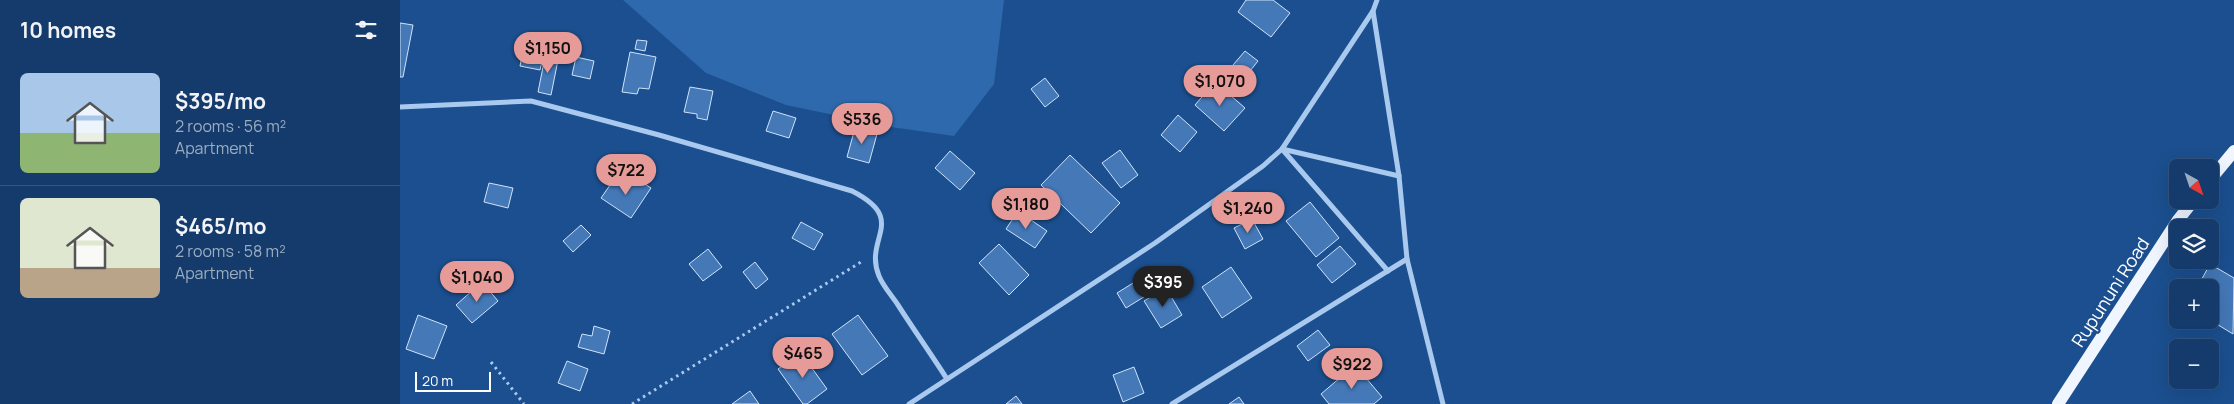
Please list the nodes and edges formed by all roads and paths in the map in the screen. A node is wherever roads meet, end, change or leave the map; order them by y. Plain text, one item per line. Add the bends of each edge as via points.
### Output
1 (1377, 0) edge
2 (1373, 11) junction
3 (400, 106) edge
4 (1282, 149) junction
5 (2234, 151) edge
6 (2219, 169) edge
7 (1399, 176) junction
8 (2187, 209) edge
9 (874, 254) junction
10 (1407, 259) junction
11 (1388, 271) junction
12 (491, 362) dead end
13 (948, 379) junction
14 (1441, 403) edge
15 (524, 404) edge
16 (632, 404) edge
17 (908, 404) edge
18 (1172, 404) edge
19 (2058, 404) edge

1 - 2 street
2 - 4 street
2 - 7 street
3 - 9 street via 531,101 659,134 852,191 869,200 880,214 882,231
4 - 7 street
4 - 11 street
4 - 13 street via 1155,243
5 - 6 main road
7 - 10 street
8 - 19 main road, Rupununi Road
9 - 13 street via 879,276
9 - 16 path
10 - 11 street
10 - 14 street
11 - 18 street
12 - 15 path
13 - 17 street

